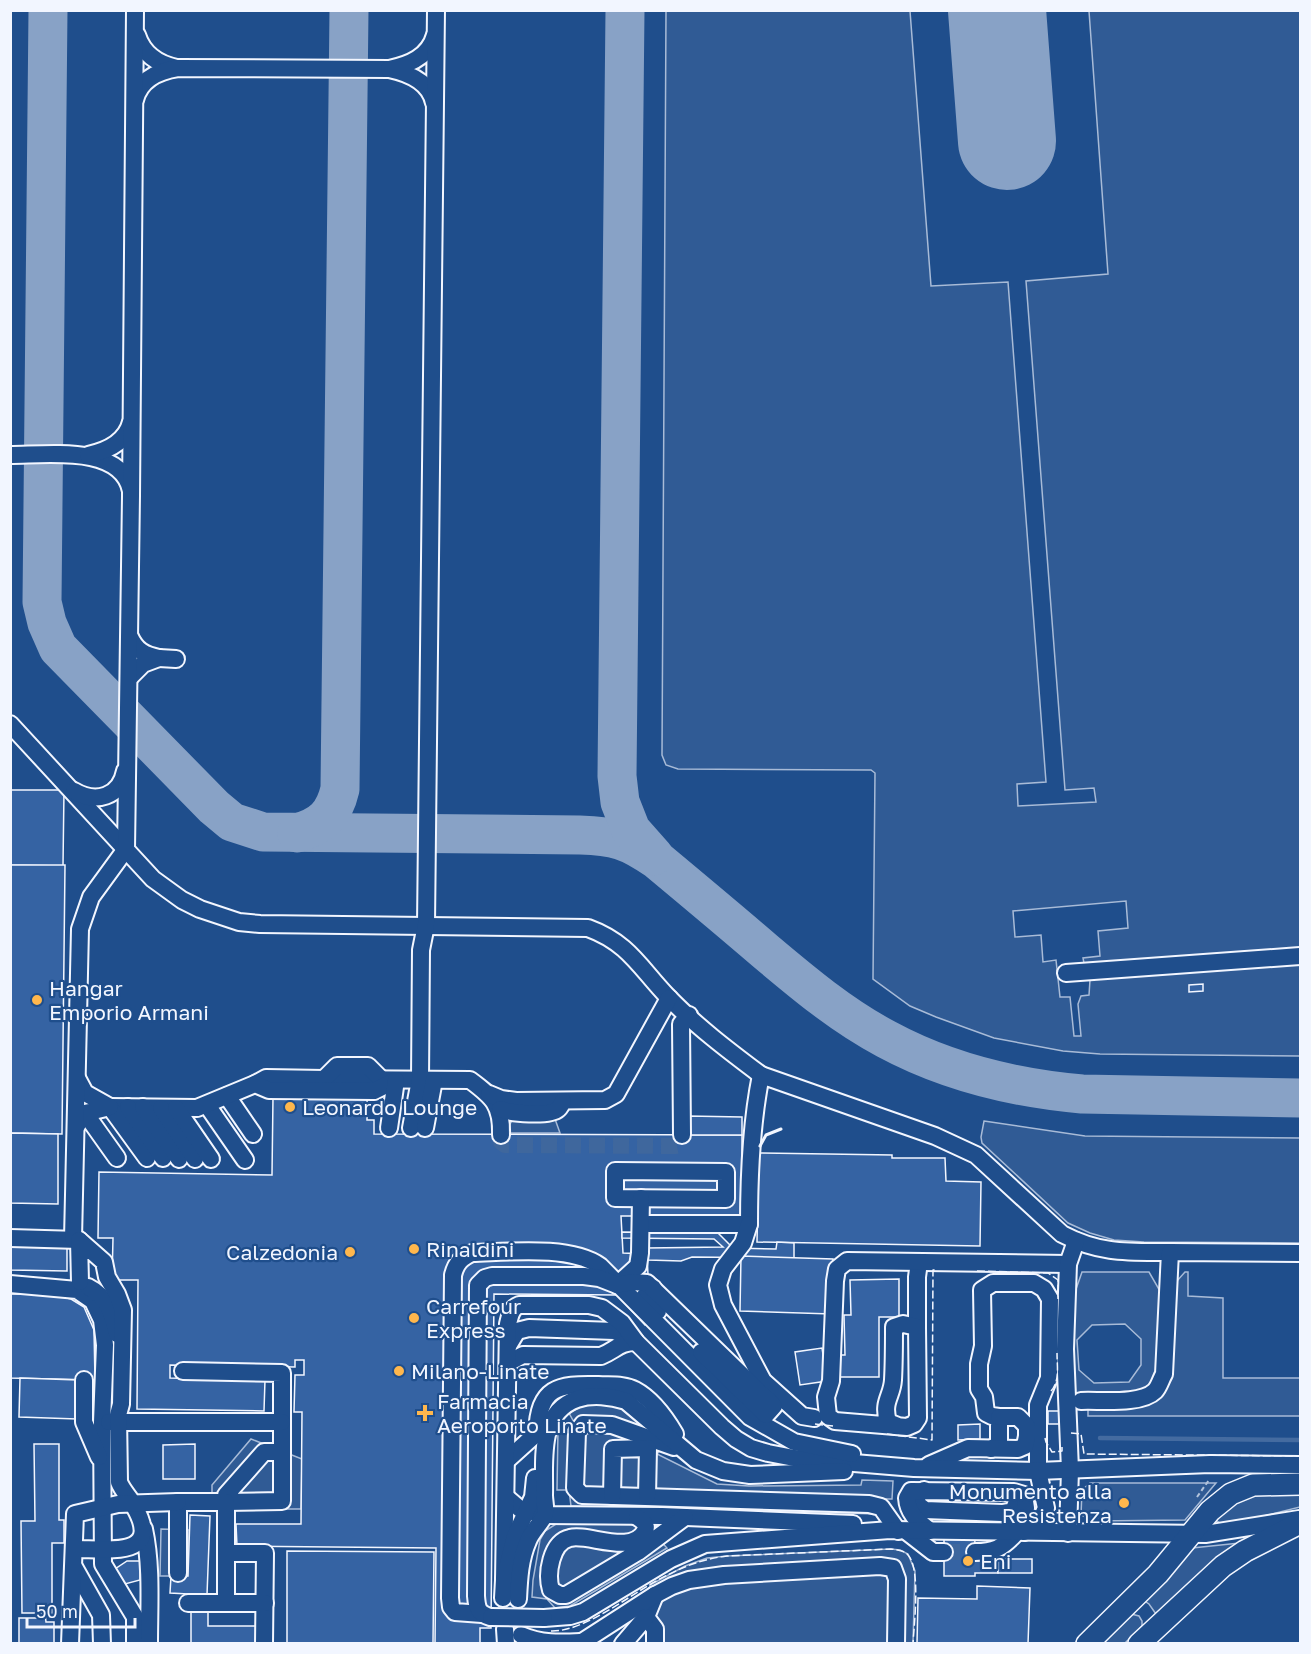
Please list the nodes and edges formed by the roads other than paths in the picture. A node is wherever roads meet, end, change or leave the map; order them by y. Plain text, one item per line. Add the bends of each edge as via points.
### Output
1 (135, 10) edge
2 (436, 10) edge
3 (436, 28) junction
4 (135, 30) junction
5 (178, 68) junction
6 (389, 69) junction
7 (135, 104) junction
8 (435, 110) junction
9 (132, 415) junction
10 (10, 454) edge
11 (85, 456) junction
12 (132, 496) junction
13 (130, 637) junction
14 (159, 658) junction
15 (176, 659) dead end
16 (129, 678) junction
17 (10, 724) edge
18 (128, 755) junction
19 (71, 789) junction
20 (126, 849) junction
21 (426, 925) junction
22 (1300, 956) edge
23 (1065, 973) dead end
24 (669, 998) junction
25 (689, 1015) junction
26 (761, 1076) junction
27 (77, 1078) junction
28 (408, 1080) junction
29 (255, 1084) junction
30 (489, 1094) junction
31 (562, 1101) junction
32 (212, 1103) junction
33 (135, 1107) junction
34 (168, 1108) junction
35 (500, 1109) junction
36 (92, 1114) junction
37 (253, 1134) dead end
38 (501, 1135) dead end
39 (682, 1135) dead end
40 (164, 1158) junction
41 (243, 1158) dead end
42 (641, 1198) junction
43 (645, 1220) junction
44 (749, 1224) junction
45 (10, 1238) edge
46 (76, 1240) junction
47 (1076, 1241) junction
48 (1170, 1252) junction
49 (1300, 1253) edge
50 (919, 1262) junction
51 (1068, 1264) junction
52 (80, 1282) junction
53 (10, 1283) edge
54 (617, 1285) junction
55 (917, 1327) junction
56 (636, 1342) junction
57 (508, 1355) junction
58 (183, 1371) dead end
59 (84, 1380) dead end
60 (1081, 1401) dead end
61 (999, 1417) junction
62 (814, 1418) dead end
63 (113, 1420) junction
64 (282, 1422) junction
65 (898, 1426) junction
66 (775, 1432) junction
67 (648, 1448) junction
68 (991, 1449) junction
69 (282, 1452) junction
70 (690, 1455) junction
71 (506, 1461) junction
72 (102, 1465) junction
73 (1300, 1465) edge
74 (545, 1466) junction
75 (918, 1468) junction
76 (1132, 1468) junction
77 (1070, 1470) junction
78 (1038, 1471) junction
79 (1300, 1473) edge
80 (750, 1475) junction
81 (1300, 1484) edge
82 (612, 1496) junction
83 (647, 1496) junction
84 (506, 1497) junction
85 (178, 1502) junction
86 (226, 1502) junction
87 (134, 1504) junction
88 (102, 1508) junction
89 (528, 1512) junction
90 (544, 1515) junction
91 (637, 1517) junction
92 (685, 1517) junction
93 (1300, 1518) edge
94 (1300, 1523) edge
95 (143, 1525) junction
96 (898, 1531) junction
97 (930, 1531) junction
98 (1015, 1533) junction
99 (1068, 1533) junction
100 (1190, 1534) junction
101 (75, 1549) junction
102 (102, 1549) junction
103 (944, 1552) tunnel mouth
104 (975, 1552) tunnel mouth
105 (226, 1553) junction
106 (74, 1566) junction
107 (178, 1573) dead end
108 (504, 1580) junction
109 (655, 1595) junction
110 (188, 1603) dead end
111 (226, 1603) junction
112 (265, 1603) junction
113 (1120, 1611) junction
114 (487, 1616) junction
115 (646, 1617) junction
116 (515, 1636) edge
117 (1141, 1642) edge
118 (580, 1643) edge
119 (70, 1644) edge
120 (102, 1644) edge
121 (135, 1644) edge
122 (148, 1644) edge
123 (264, 1644) edge
124 (622, 1644) edge
125 (655, 1644) edge
126 (896, 1644) edge
127 (1087, 1644) edge

1 - 4 lane
2 - 3 lane
3 - 6 lane via 433,41 417,60
3 - 8 lane
4 - 5 lane via 150,57
4 - 7 lane
5 - 6 lane
5 - 7 lane via 157,72 136,95
6 - 8 lane via 423,84 433,95
7 - 9 lane
8 - 21 lane
9 - 11 lane via 129,428 114,447
9 - 12 lane
10 - 11 lane
11 - 12 lane via 100,458 119,471 129,482
12 - 13 lane
13 - 14 lane via 142,653
13 - 16 lane
14 - 15 lane
14 - 16 lane via 143,663
16 - 18 lane
17 - 19 lane
18 - 19 lane via 124,776 111,795 84,797
18 - 20 lane
19 - 20 lane
20 - 21 lane via 153,879 182,900 239,922
20 - 27 lane via 91,897 80,929
21 - 24 lane via 588,928 608,935 624,947
21 - 28 lane
22 - 23 lane
24 - 25 lane
24 - 31 lane via 616,1094 605,1100
25 - 26 lane
25 - 39 lane via 681,1023
26 - 44 lane via 755,1102
26 - 47 lane via 976,1155 1062,1234
27 - 36 lane
27 - 36 lane
28 - 28 lane via 406,1128
28 - 29 lane via 374,1091 269,1090
28 - 29 lane via 369,1066 337,1066 324,1079 266,1078
28 - 30 lane via 470,1080
29 - 32 lane
30 - 31 lane via 501,1099
30 - 35 lane
31 - 35 lane via 559,1109 551,1113 510,1113
32 - 34 lane
32 - 37 lane
32 - 41 lane
33 - 34 lane
33 - 36 lane
33 - 40 lane
34 - 40 lane
35 - 38 lane
36 - 40 lane
36 - 40 lane
36 - 46 lane
42 - 42 lane via 726,1199 726,1172 615,1171 615,1198
42 - 43 lane
43 - 44 lane
43 - 54 lane via 638,1266
44 - 62 lane via 743,1243 723,1269 718,1285 723,1305 763,1381 802,1416
45 - 46 lane
46 - 52 lane
46 - 63 lane via 104,1262 123,1310 121,1404
47 - 48 lane via 1115,1252
47 - 51 lane
48 - 49 lane
48 - 60 lane via 1164,1374 1156,1390 1135,1400
50 - 51 lane
50 - 55 lane
50 - 65 lane via 847,1261 837,1269 835,1281 828,1416 835,1421
51 - 77 lane via 1065,1348
52 - 53 lane
52 - 63 lane via 108,1303 117,1334
53 - 63 lane via 77,1290 93,1301 102,1320
54 - 66 lane via 750,1417
54 - 66 lane via 647,1283 653,1288 644,1297 652,1305 766,1415 774,1406 780,1412
54 - 114 lane via 584,1276 492,1276 478,1285 476,1596 477,1608
54 - 114 lane via 591,1260 566,1253 472,1253 456,1266 450,1598 455,1612
55 - 65 lane via 918,1418 907,1427
55 - 65 lane via 894,1327 893,1383 885,1412 888,1422
56 - 57 lane via 625,1342 602,1356
56 - 57 lane via 614,1331 529,1328 517,1331
56 - 57 lane via 622,1323 602,1308 525,1304 515,1306 510,1313
56 - 75 lane via 722,1427 751,1448 794,1458
57 - 71 lane
58 - 64 lane via 282,1373
59 - 72 lane via 84,1422
61 - 68 lane via 999,1444
61 - 68 lane via 1018,1418 1027,1426 1028,1436 1025,1446 1018,1449
61 - 78 lane via 986,1413 979,1389 982,1290 993,1283 1034,1283 1050,1299 1048,1378 1038,1405
63 - 64 lane
63 - 72 lane
63 - 87 lane via 118,1482
64 - 69 lane
66 - 75 lane via 794,1442
67 - 80 lane via 660,1449 704,1472 734,1478
67 - 82 lane via 613,1449
67 - 83 lane
68 - 75 lane via 968,1448
69 - 86 lane via 264,1452 226,1495
69 - 86 lane via 282,1501
70 - 71 lane via 655,1406 634,1389 579,1385 558,1388 544,1399 537,1432
70 - 74 lane via 626,1401 596,1396 570,1402 553,1417 548,1428
70 - 80 lane via 723,1471
70 - 82 lane via 627,1429 583,1424 576,1432 575,1488 582,1495
71 - 84 lane
72 - 88 lane
73 - 76 lane
74 - 89 lane via 535,1478
74 - 90 lane
75 - 78 lane
75 - 80 lane
76 - 77 lane
76 - 79 lane
77 - 78 lane
77 - 99 lane
78 - 98 lane via 1046,1508 1038,1526
81 - 100 main road via 1241,1489 1210,1511
82 - 83 lane
83 - 96 lane via 869,1504 880,1507
84 - 89 lane
84 - 108 lane
85 - 86 lane
85 - 87 lane
85 - 107 lane
86 - 105 lane
87 - 88 lane
87 - 95 lane
88 - 101 lane via 75,1514
88 - 102 lane
89 - 90 lane
89 - 108 lane via 515,1536
90 - 91 lane
90 - 108 lane via 527,1541 510,1599
91 - 92 lane
91 - 92 lane via 644,1522 645,1530 624,1551
92 - 96 lane via 851,1523
93 - 100 lane
94 - 117 main road via 1223,1566
95 - 102 lane via 139,1543 131,1548
95 - 122 lane via 148,1545
96 - 97 lane
96 - 103 lane via 933,1552
96 - 114 lane, bridge via 705,1544 671,1559 583,1612 543,1618
97 - 98 lane
97 - 98 lane via 907,1507 906,1498 911,1491 1024,1495 1026,1508
98 - 99 lane
98 - 104 lane via 992,1552
99 - 100 lane
100 - 113 main road via 1158,1574
101 - 102 lane
101 - 106 lane
102 - 121 lane via 103,1564 135,1617
105 - 111 lane
105 - 112 lane via 265,1553
106 - 119 lane
106 - 120 lane via 101,1615
109 - 115 lane
109 - 118 lane
109 - 126 lane via 689,1580 724,1575 892,1568 897,1579
110 - 111 lane
111 - 112 lane
112 - 123 lane
113 - 117 main road via 1134,1607 1147,1614 1149,1629
113 - 127 main road
115 - 124 lane
115 - 125 lane via 655,1629
116 - 118 lane

